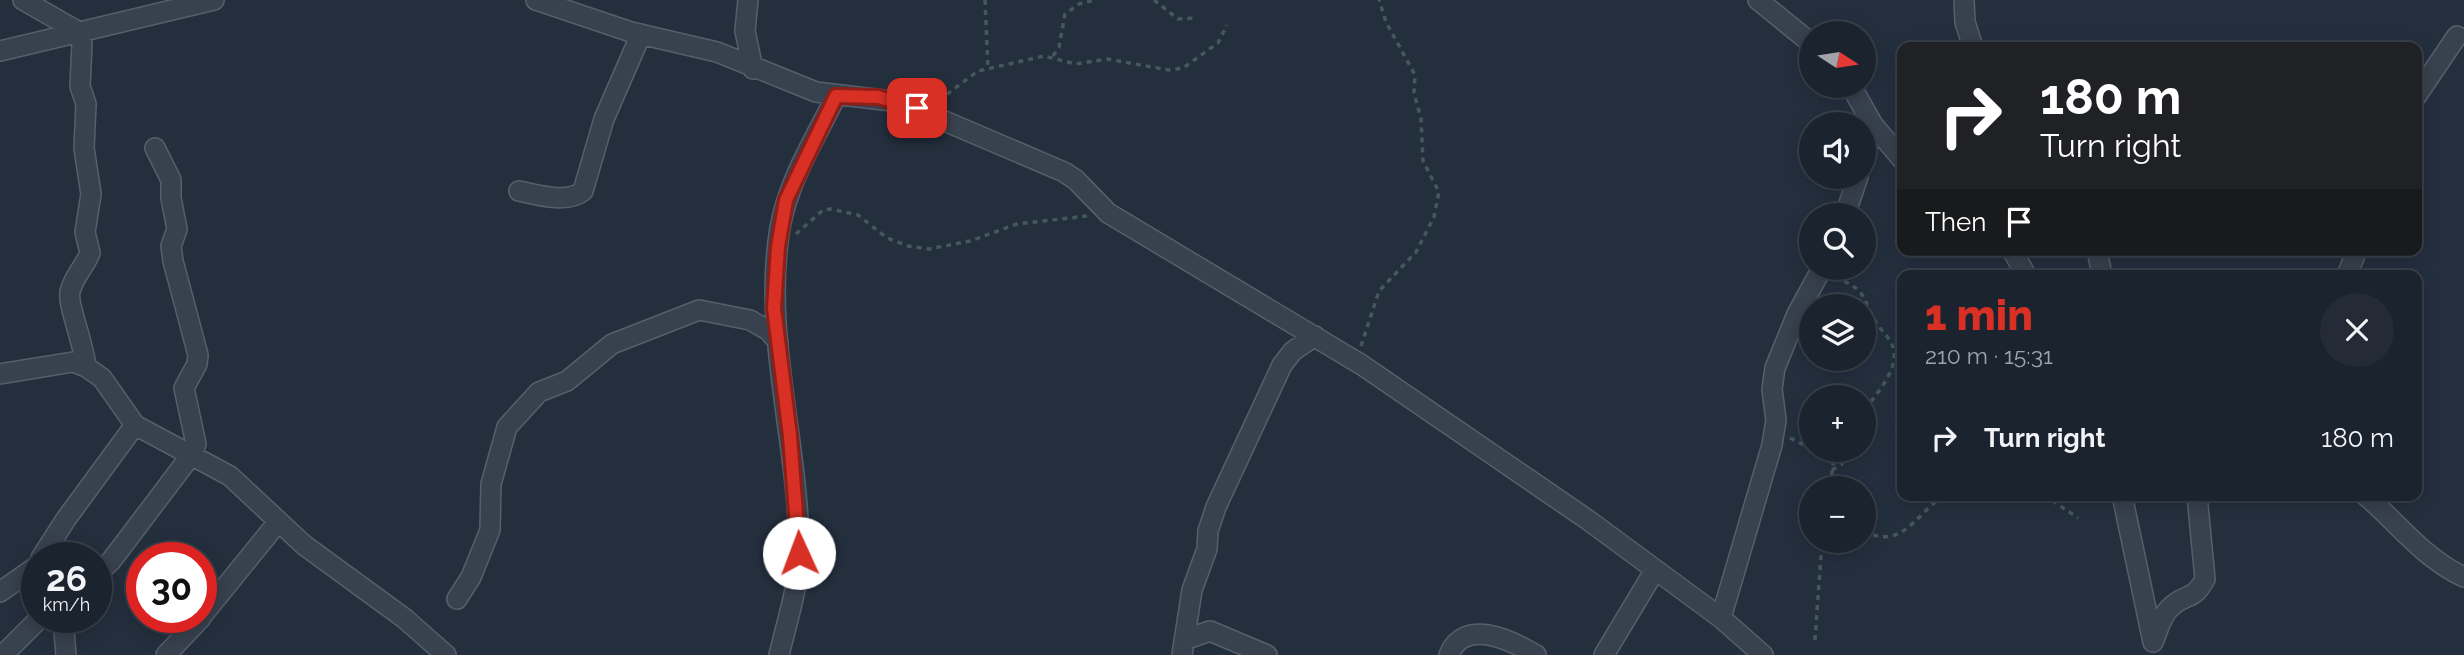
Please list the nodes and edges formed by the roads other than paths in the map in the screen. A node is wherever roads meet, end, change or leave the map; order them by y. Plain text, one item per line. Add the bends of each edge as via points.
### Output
1 (23, 0) edge
2 (214, 0) edge
3 (536, 0) edge
4 (748, 0) edge
5 (1758, 0) edge
6 (1965, 0) edge
7 (79, 32) junction
8 (1799, 33) edge
9 (642, 34) junction
10 (2458, 36) dead end
11 (1971, 42) edge
12 (0, 51) edge
13 (753, 69) junction
14 (2422, 88) edge
15 (836, 96) junction
16 (1876, 129) edge
17 (155, 148) dead end
18 (1897, 153) edge
19 (519, 191) dead end
20 (1815, 280) edge
21 (1315, 336) junction
22 (778, 342) junction
23 (86, 367) junction
24 (0, 373) edge
25 (135, 425) junction
26 (192, 454) junction
27 (2123, 501) edge
28 (2198, 501) edge
29 (2371, 501) edge
30 (278, 523) junction
31 (51, 542) edge
32 (112, 560) edge
33 (1656, 570) junction
34 (21, 576) edge
35 (2464, 577) edge
36 (0, 592) edge
37 (217, 597) edge
38 (457, 599) dead end
39 (1721, 618) junction
40 (25, 633) edge
41 (64, 633) edge
42 (186, 633) edge
43 (1183, 648) edge
44 (2155, 649) edge
45 (3, 655) edge
46 (66, 655) edge
47 (166, 655) edge
48 (446, 655) edge
49 (779, 655) edge
50 (1267, 655) edge
51 (1449, 655) edge
52 (1536, 655) edge
53 (1604, 655) edge
54 (1763, 655) edge

1 - 7 street
2 - 7 street
3 - 9 street
4 - 13 street via 745,31
5 - 8 street
6 - 11 street
7 - 12 street
7 - 23 street via 80,86 86,104 84,148 91,194 85,232 90,253 68,299 82,336
9 - 13 street via 717,52
9 - 19 street via 604,119 583,191 577,197
10 - 14 street
13 - 15 street
15 - 21 street via 878,97 917,108 1064,172 1108,213
15 - 22 street via 786,200 774,308
16 - 18 street
17 - 26 street via 172,180 177,229 171,246 173,261 198,355 184,388 196,444
20 - 39 street via 1775,368 1772,445
21 - 33 street
21 - 43 street via 1282,365 1216,507 1192,590
22 - 38 street via 750,320 699,310 612,344 567,381 540,392 506,427 491,484 490,530
22 - 49 street via 799,553
23 - 24 street via 73,362
23 - 25 street via 102,378
25 - 26 street
25 - 31 street
26 - 30 street via 230,476
26 - 32 street
27 - 44 street
28 - 44 street via 2205,579 2192,597 2166,612
29 - 35 street via 2408,538
30 - 37 street
30 - 48 street via 415,626
33 - 39 street
33 - 53 street
34 - 36 street
39 - 54 street
40 - 45 street
41 - 46 street
42 - 47 street
43 - 50 street via 1210,631
51 - 52 street via 1463,636 1478,633

